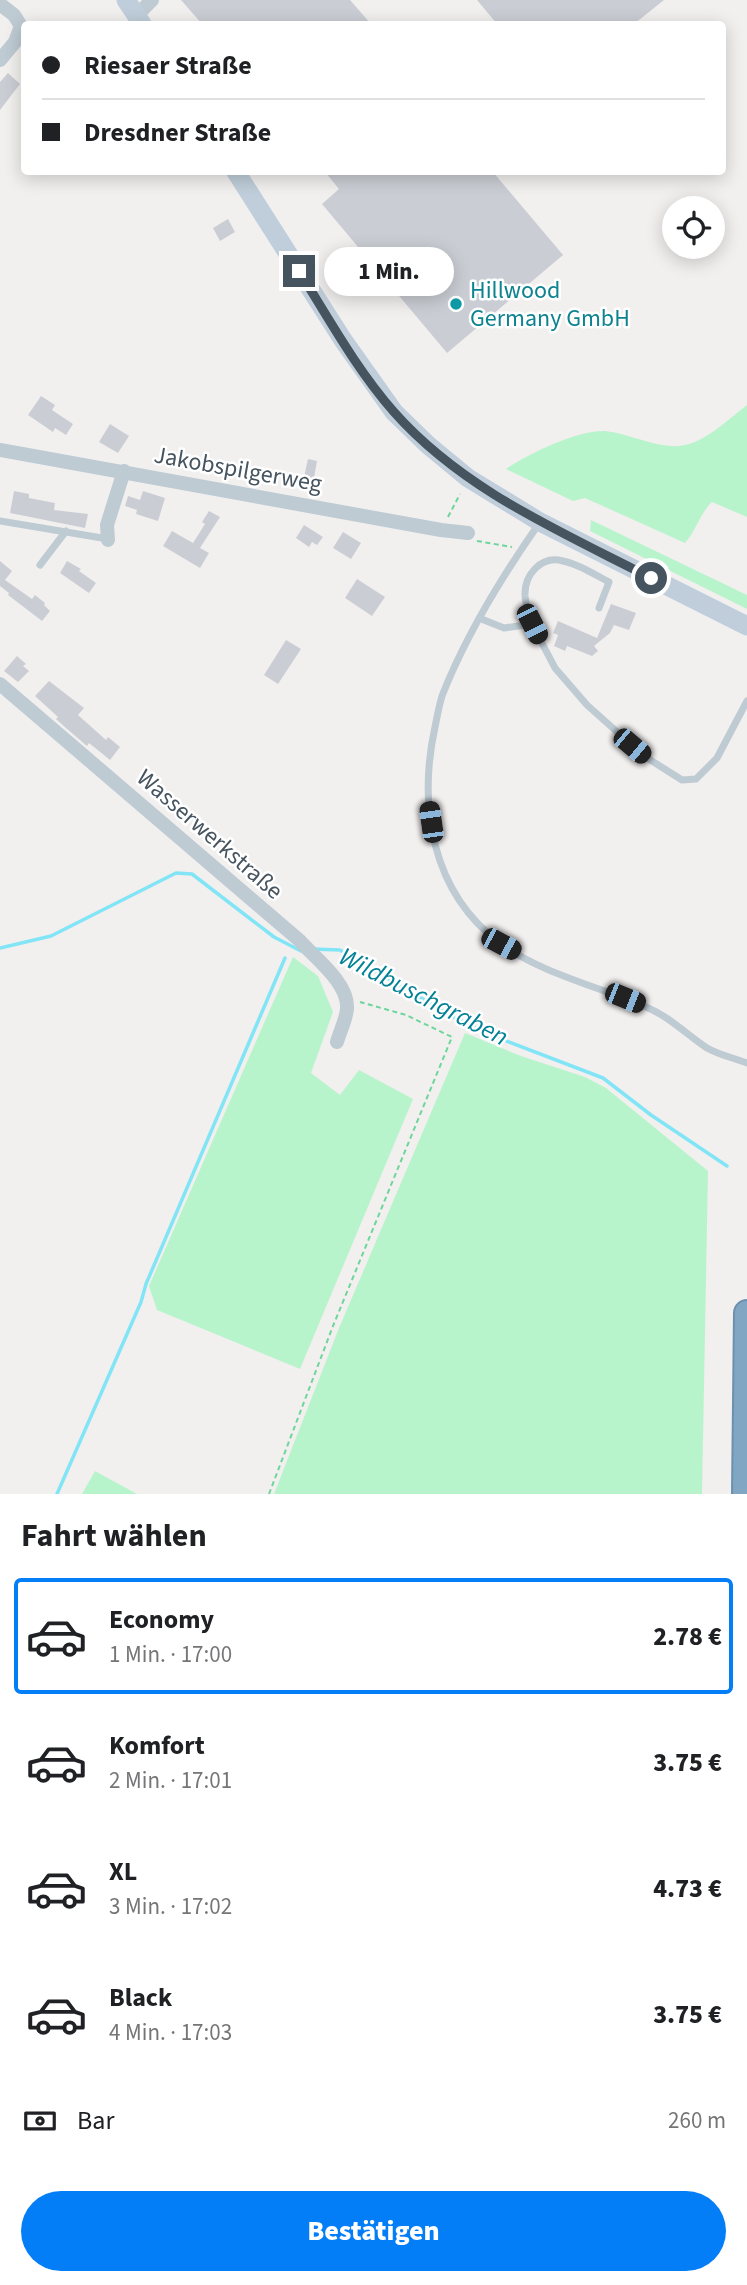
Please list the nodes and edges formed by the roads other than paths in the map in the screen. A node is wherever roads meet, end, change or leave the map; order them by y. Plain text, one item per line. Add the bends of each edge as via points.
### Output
1 (152, 0) edge
2 (0, 4) edge
3 (135, 13) edge
4 (0, 60) edge
5 (238, 175) edge
6 (0, 450) edge
7 (124, 471) junction
8 (0, 521) edge
9 (540, 522) junction
10 (66, 531) junction
11 (468, 533) road end
12 (108, 540) joint
13 (40, 565) dead end
14 (599, 607) dead end
15 (479, 618) junction
16 (532, 624) junction
17 (747, 626) edge
18 (0, 684) edge
19 (747, 701) edge
20 (337, 1042) dead end
21 (747, 1063) edge
22 (747, 1313) edge
23 (745, 1494) edge

1 - 3 street
2 - 4 street via 21,26
5 - 9 main road via 342,340 394,412 468,478
6 - 7 street, Jakobspilgerweg
7 - 11 street, Jakobspilgerweg
7 - 12 street via 107,525
8 - 10 lane
9 - 15 lane
9 - 17 main road
10 - 12 lane
10 - 13 lane
14 - 16 lane via 609,582 565,561 545,562 531,573 526,586
15 - 16 lane via 505,628
15 - 21 lane via 442,697 428,759 434,846 453,892 501,944 550,970 647,1007 673,1020 709,1049
16 - 19 lane via 555,668 587,705 644,756 682,780 696,779 717,758
18 - 20 street, Wasserwerkstraße via 299,940 346,996 346,1017
22 - 23 highway

